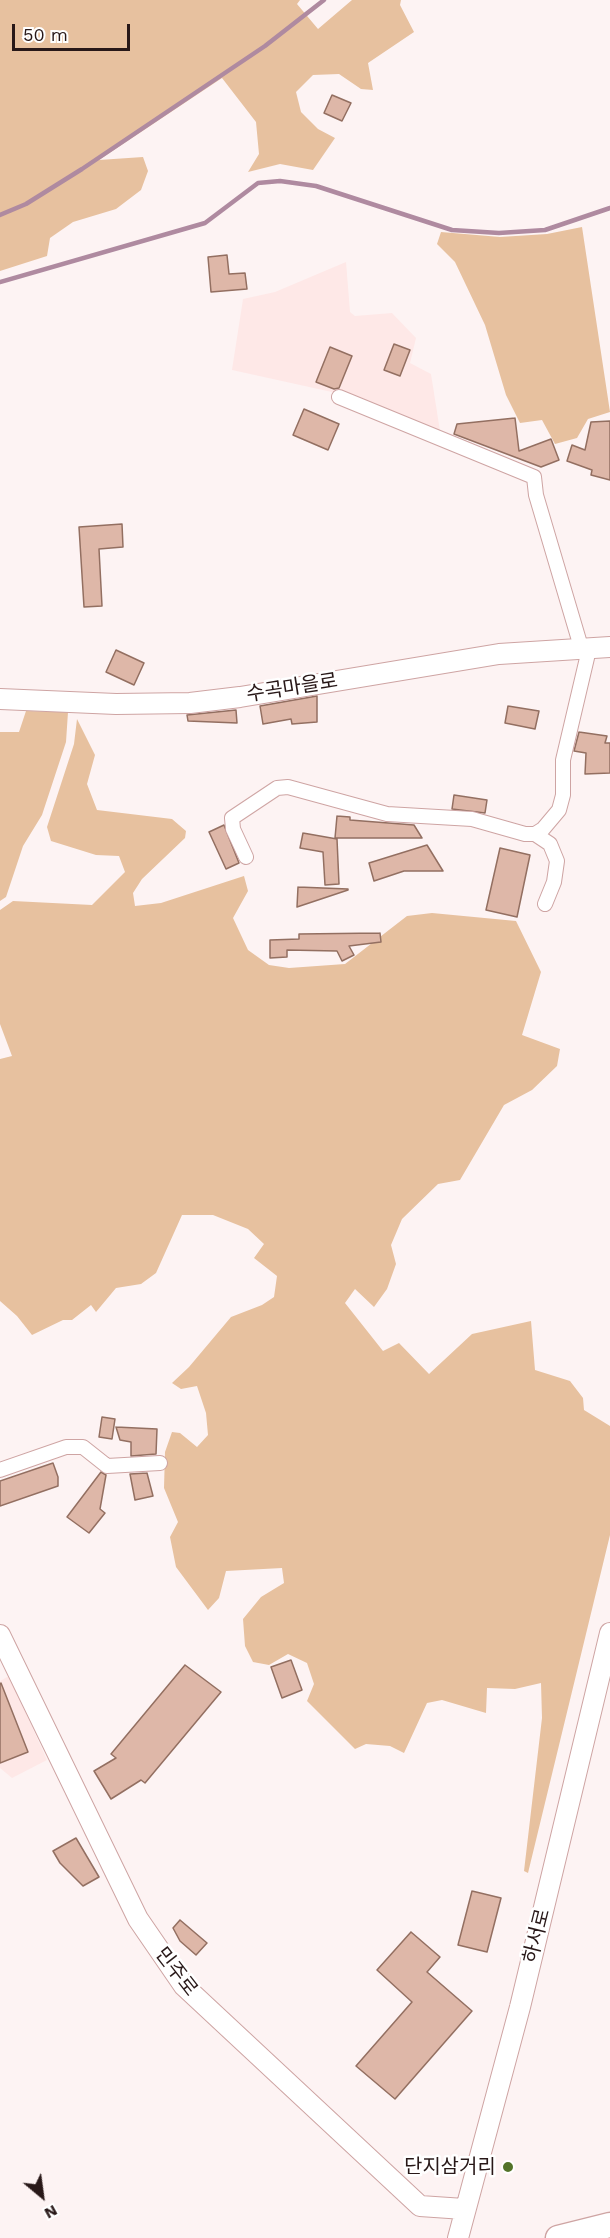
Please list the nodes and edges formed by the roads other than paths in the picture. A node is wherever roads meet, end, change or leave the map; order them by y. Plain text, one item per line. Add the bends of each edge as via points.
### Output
1 (339, 397) dead end
2 (581, 647) junction
3 (610, 647) edge
4 (0, 699) edge
5 (535, 834) junction
6 (246, 857) dead end
7 (545, 904) dead end
8 (160, 1463) dead end
9 (0, 1470) edge
10 (610, 1633) edge
11 (0, 1635) edge
12 (464, 2209) junction
13 (610, 2225) edge
14 (458, 2238) edge
15 (558, 2238) edge

1 - 2 street via 534,477
2 - 3 street, 수곡마을로
2 - 4 street, 수곡마을로 via 499,654 190,702 116,704
2 - 5 street via 587,658 563,760 563,795 559,810
5 - 6 street via 472,819 387,814 288,787 277,788 232,818
5 - 7 street via 550,844 557,861
8 - 9 street via 106,1466 83,1447 66,1447
10 - 12 street, 하서로 via 520,2007
11 - 12 street, 민주로 via 138,1919 184,1986 420,2206
12 - 14 street, 하서로
13 - 15 highway

